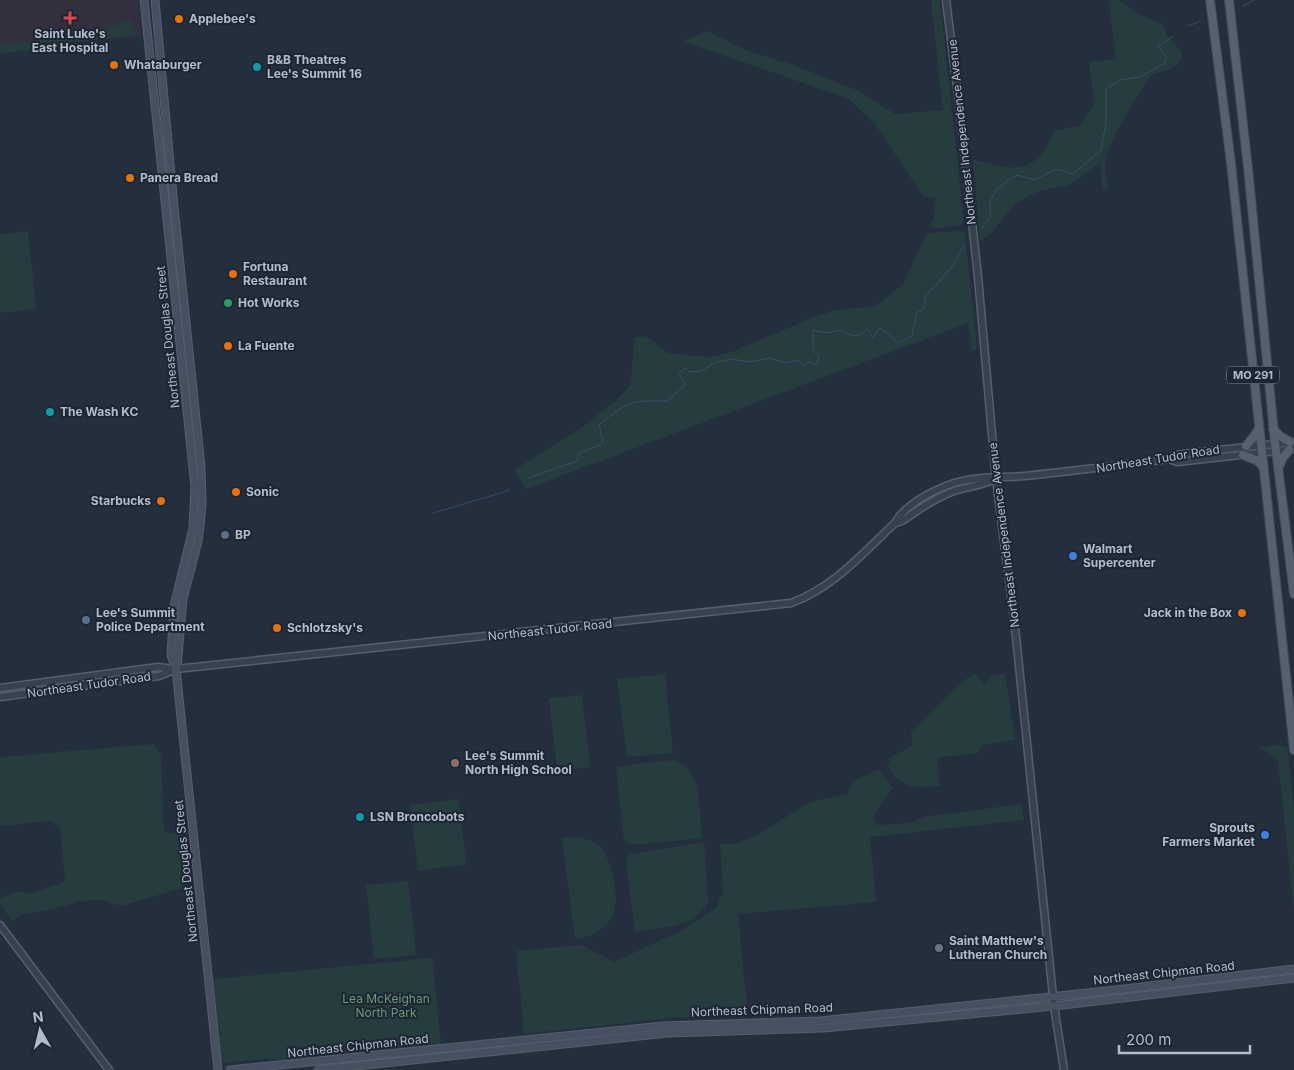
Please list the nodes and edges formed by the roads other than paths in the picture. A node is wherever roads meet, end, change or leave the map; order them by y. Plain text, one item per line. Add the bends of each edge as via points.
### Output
1 (144, 0) edge
2 (155, 0) edge
3 (946, 0) edge
4 (1210, 0) edge
5 (1229, 0) edge
6 (179, 340) junction
7 (189, 349) junction
8 (1259, 428) junction
9 (1273, 429) junction
10 (1246, 446) junction
11 (1292, 446) edge
12 (1275, 447) junction
13 (1261, 449) junction
14 (1205, 451) junction
15 (1191, 453) junction
16 (1243, 455) junction
17 (1169, 459) junction
18 (1194, 460) junction
19 (1185, 461) junction
20 (1278, 467) junction
21 (1263, 468) junction
22 (996, 479) junction
23 (1294, 594) edge
24 (176, 669) junction
25 (114, 672) junction
26 (104, 683) junction
27 (0, 688) edge
28 (0, 697) edge
29 (1294, 750) edge
30 (0, 925) edge
31 (1294, 969) edge
32 (1268, 972) junction
33 (1294, 978) edge
34 (1270, 980) junction
35 (1053, 996) junction
36 (985, 1004) junction
37 (1054, 1006) junction
38 (928, 1018) junction
39 (109, 1070) edge
40 (218, 1070) edge
41 (230, 1070) edge
42 (318, 1070) edge
43 (1064, 1070) edge

1 - 6 main road, Northeast Douglas Street
2 - 7 main road, Northeast Douglas Street
3 - 22 street, Northeast Independence Avenue via 978,277
4 - 8 main road, MO 291
5 - 9 main road, MO 291
6 - 7 main road
6 - 24 main road, Northeast Douglas Street via 195,495 193,528 174,606 171,655
7 - 24 main road, Northeast Douglas Street via 202,504 198,541 183,599
8 - 10 main road
8 - 13 main road, MO 291
9 - 11 main road
9 - 12 main road, MO 291
10 - 13 street, Northeast Tudor Road
10 - 14 street, Northeast Tudor Road
11 - 12 street
11 - 20 main road
12 - 13 street
12 - 20 main road, MO 291
13 - 16 street
13 - 21 main road, MO 291
14 - 15 street, Northeast Tudor Road
14 - 18 street
15 - 17 street, Northeast Tudor Road
15 - 19 street
16 - 18 street
16 - 21 main road via 1258,461
17 - 19 street
17 - 22 street, Northeast Tudor Road
18 - 19 street
20 - 23 main road, MO 291
21 - 29 main road, MO 291
22 - 24 street, Northeast Tudor Road via 954,491 895,523 828,585 791,604
22 - 35 street, Northeast Independence Avenue via 1016,636
24 - 25 street, Northeast Tudor Road via 158,667
24 - 26 street, Northeast Tudor Road via 159,676
24 - 40 main road, Northeast Douglas Street
25 - 26 street via 114,677
25 - 27 street, Northeast Tudor Road
26 - 28 street, Northeast Tudor Road
30 - 39 street
31 - 32 main road, Northeast Chipman Road
32 - 34 main road
32 - 35 main road, Northeast Chipman Road
33 - 34 main road, Northeast Chipman Road
34 - 37 main road, Northeast Chipman Road
35 - 36 main road, Northeast Chipman Road
35 - 37 street, Northeast Independence Avenue
36 - 38 main road via 980,1009
36 - 41 main road, Northeast Chipman Road via 811,1021 663,1026
37 - 38 main road, Northeast Chipman Road
37 - 43 street, Northeast Independence Avenue
38 - 42 main road, Northeast Chipman Road via 795,1030 667,1034

